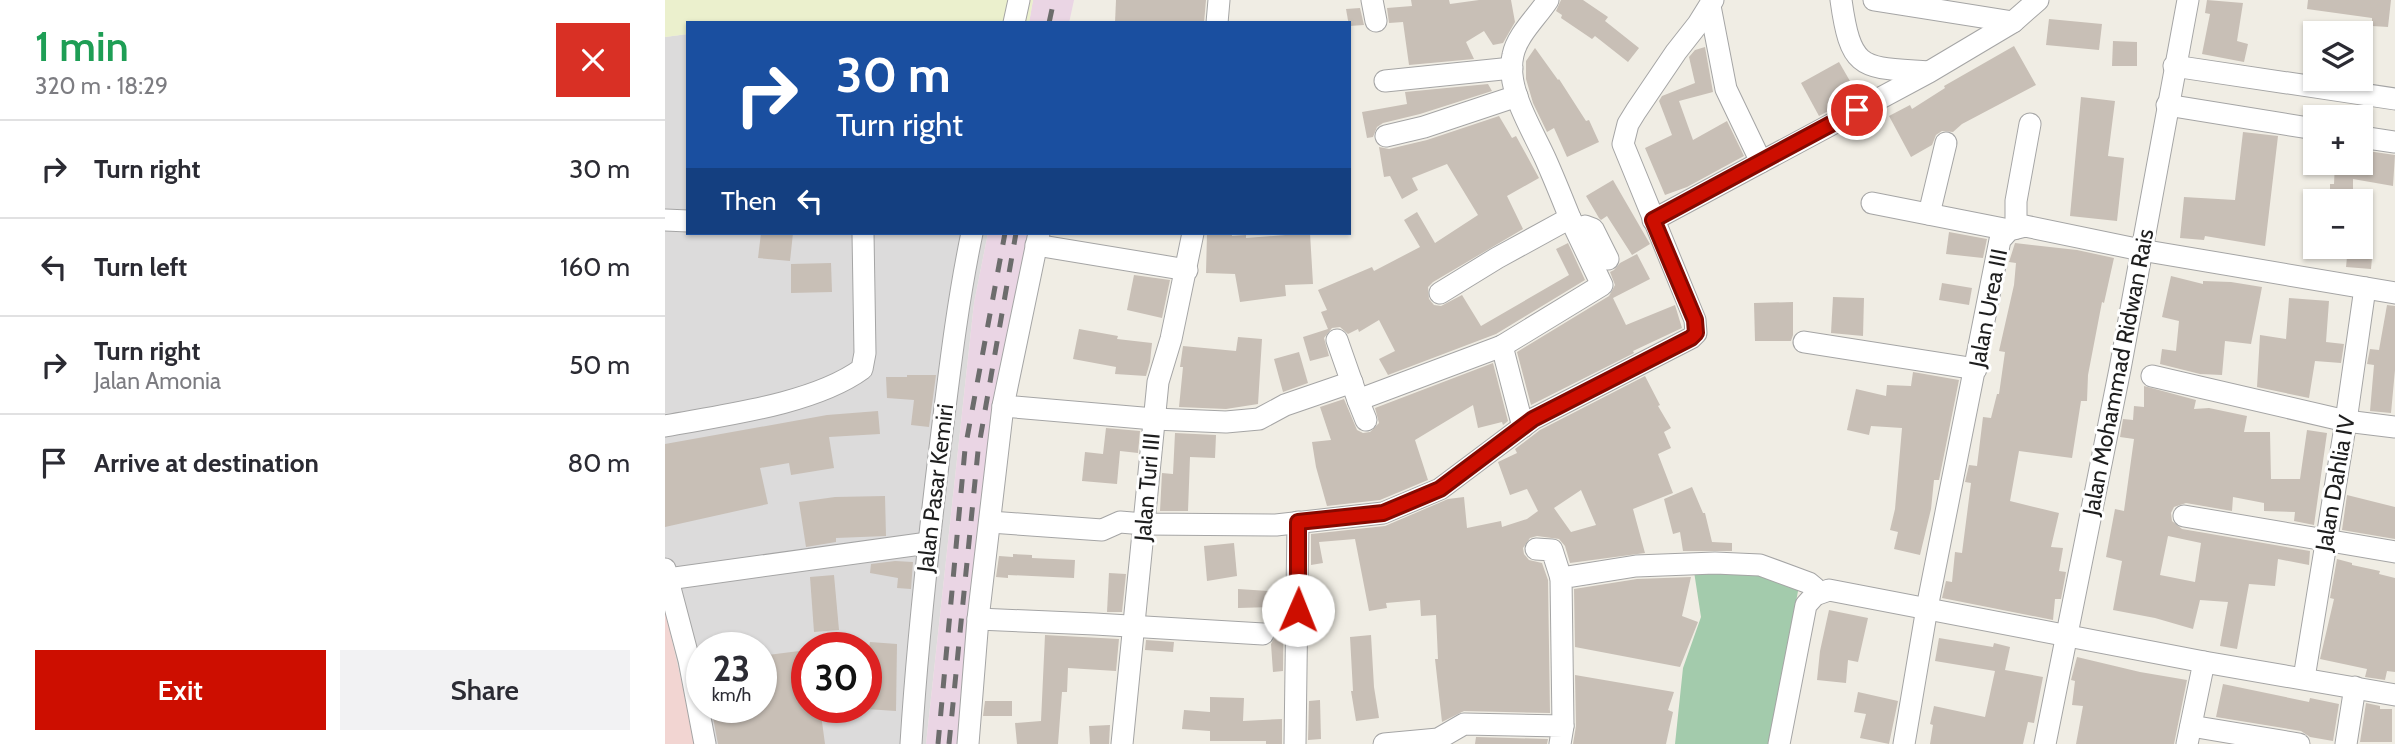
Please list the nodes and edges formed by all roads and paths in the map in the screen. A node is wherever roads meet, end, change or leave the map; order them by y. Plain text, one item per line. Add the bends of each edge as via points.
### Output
1 (1019, 0) edge
2 (1219, 0) edge
3 (1372, 0) edge
4 (1548, 0) edge
5 (1841, 0) edge
6 (1874, 0) edge
7 (2038, 0) edge
8 (2188, 0) edge
9 (1711, 3) edge
10 (1014, 21) edge
11 (1217, 21) edge
12 (1376, 22) dead end
13 (2013, 22) junction
14 (2174, 66) junction
15 (1512, 68) junction
16 (1929, 72) junction
17 (1385, 81) dead end
18 (1517, 96) junction
19 (2395, 99) edge
20 (2167, 105) junction
21 (2031, 124) dead end
22 (2303, 127) edge
23 (1387, 136) dead end
24 (2373, 139) edge
25 (2395, 142) edge
26 (1946, 143) dead end
27 (1761, 162) junction
28 (1872, 203) dead end
29 (1929, 214) junction
30 (665, 220) edge
31 (1653, 220) junction
32 (686, 221) edge
33 (1573, 225) junction
34 (2013, 229) junction
35 (863, 235) edge
36 (972, 235) edge
37 (1193, 235) edge
38 (1037, 239) edge
39 (2141, 250) junction
40 (1608, 259) dead end
41 (1187, 270) junction
42 (2365, 288) junction
43 (1440, 293) dead end
44 (2395, 293) edge
45 (1337, 340) dead end
46 (1804, 342) dead end
47 (1502, 346) junction
48 (1976, 369) junction
49 (2152, 376) dead end
50 (1355, 391) junction
51 (1003, 405) junction
52 (1154, 419) junction
53 (1366, 420) dead end
54 (2346, 421) junction
55 (665, 426) edge
56 (1523, 427) junction
57 (2395, 427) edge
58 (2184, 516) dead end
59 (990, 522) junction
60 (1298, 522) junction
61 (1144, 524) junction
62 (2325, 539) junction
63 (928, 544) junction
64 (1536, 549) dead end
65 (2395, 552) edge
66 (666, 574) edge
67 (1561, 578) junction
68 (1815, 595) junction
69 (1927, 608) junction
70 (978, 619) junction
71 (1133, 627) junction
72 (1263, 634) dead end
73 (2067, 635) junction
74 (2204, 662) junction
75 (2304, 678) junction
76 (2355, 687) junction
77 (2395, 695) edge
78 (1562, 735) edge
79 (2189, 735) edge
80 (705, 744) edge
81 (911, 744) edge
82 (968, 744) edge
83 (1122, 744) edge
84 (1295, 744) edge
85 (1384, 744) edge
86 (1779, 744) edge
87 (1904, 744) edge
88 (2045, 744) edge
89 (2299, 744) edge
90 (2346, 744) edge

1 - 10 street
2 - 11 street
3 - 12 street
4 - 15 street via 1519,41
5 - 16 street via 1846,37 1864,62 1876,68
6 - 13 street
7 - 13 street
8 - 14 street, Jalan Mohammad Ridwan Rais
9 - 27 street via 1726,89
9 - 31 street via 1624,135 1625,153
13 - 16 street
14 - 19 street
14 - 20 street, Jalan Mohammad Ridwan Rais
15 - 17 street
15 - 18 street
16 - 27 street
18 - 23 street
18 - 33 street
20 - 22 street
20 - 39 street, Jalan Mohammad Ridwan Rais
21 - 34 street
24 - 25 street
26 - 29 street
27 - 31 street
28 - 29 street
29 - 34 street
30 - 32 street
31 - 56 street via 1695,320 1696,333
33 - 40 street via 1593,229
33 - 43 street via 1497,258
33 - 47 street via 1602,285
34 - 39 street, Jalan Urea III via 2025,226
34 - 48 street, Jalan Urea III via 2000,240
35 - 55 street via 862,369 844,382 794,400
36 - 63 street, Jalan Pasar Kemiri
37 - 41 street, Jalan Turi III
38 - 41 street
38 - 51 street
39 - 42 street, Jalan Urea III
39 - 73 street, Jalan Mohammad Ridwan Rais
41 - 52 street, Jalan Turi III via 1158,382
42 - 44 street, Jalan Urea III
42 - 54 street, Jalan Dahlia IV
45 - 50 street
46 - 48 street
47 - 50 street via 1458,364
47 - 56 street
48 - 69 street, Jalan Urea III
49 - 54 street
50 - 52 street via 1285,405 1259,419
50 - 53 street
51 - 52 street
51 - 59 street
52 - 61 street, Jalan Turi III
54 - 57 street
54 - 62 street, Jalan Dahlia IV
56 - 60 street via 1429,494 1383,513
58 - 62 street
59 - 61 street via 1102,530 1120,522
59 - 70 street
60 - 61 street
60 - 84 street
61 - 71 street, Jalan Turi III
62 - 65 street
62 - 75 street, Jalan Dahlia IV
63 - 66 street
63 - 81 street, Jalan Pasar Kemiri
64 - 67 street via 1552,550
66 - 80 street
67 - 68 street via 1636,566 1760,565 1809,583
67 - 78 street
68 - 69 street via 1829,590
68 - 86 street via 1806,605
69 - 73 street
69 - 87 street, Jalan Urea III
70 - 71 street
70 - 82 street
71 - 72 street
71 - 83 street, Jalan Turi III
73 - 74 street
73 - 88 street, Jalan Mohammad Ridwan Rais
74 - 75 street
74 - 79 street
75 - 76 street
76 - 77 street
76 - 90 street
78 - 85 street via 1464,724 1438,739
79 - 89 street

